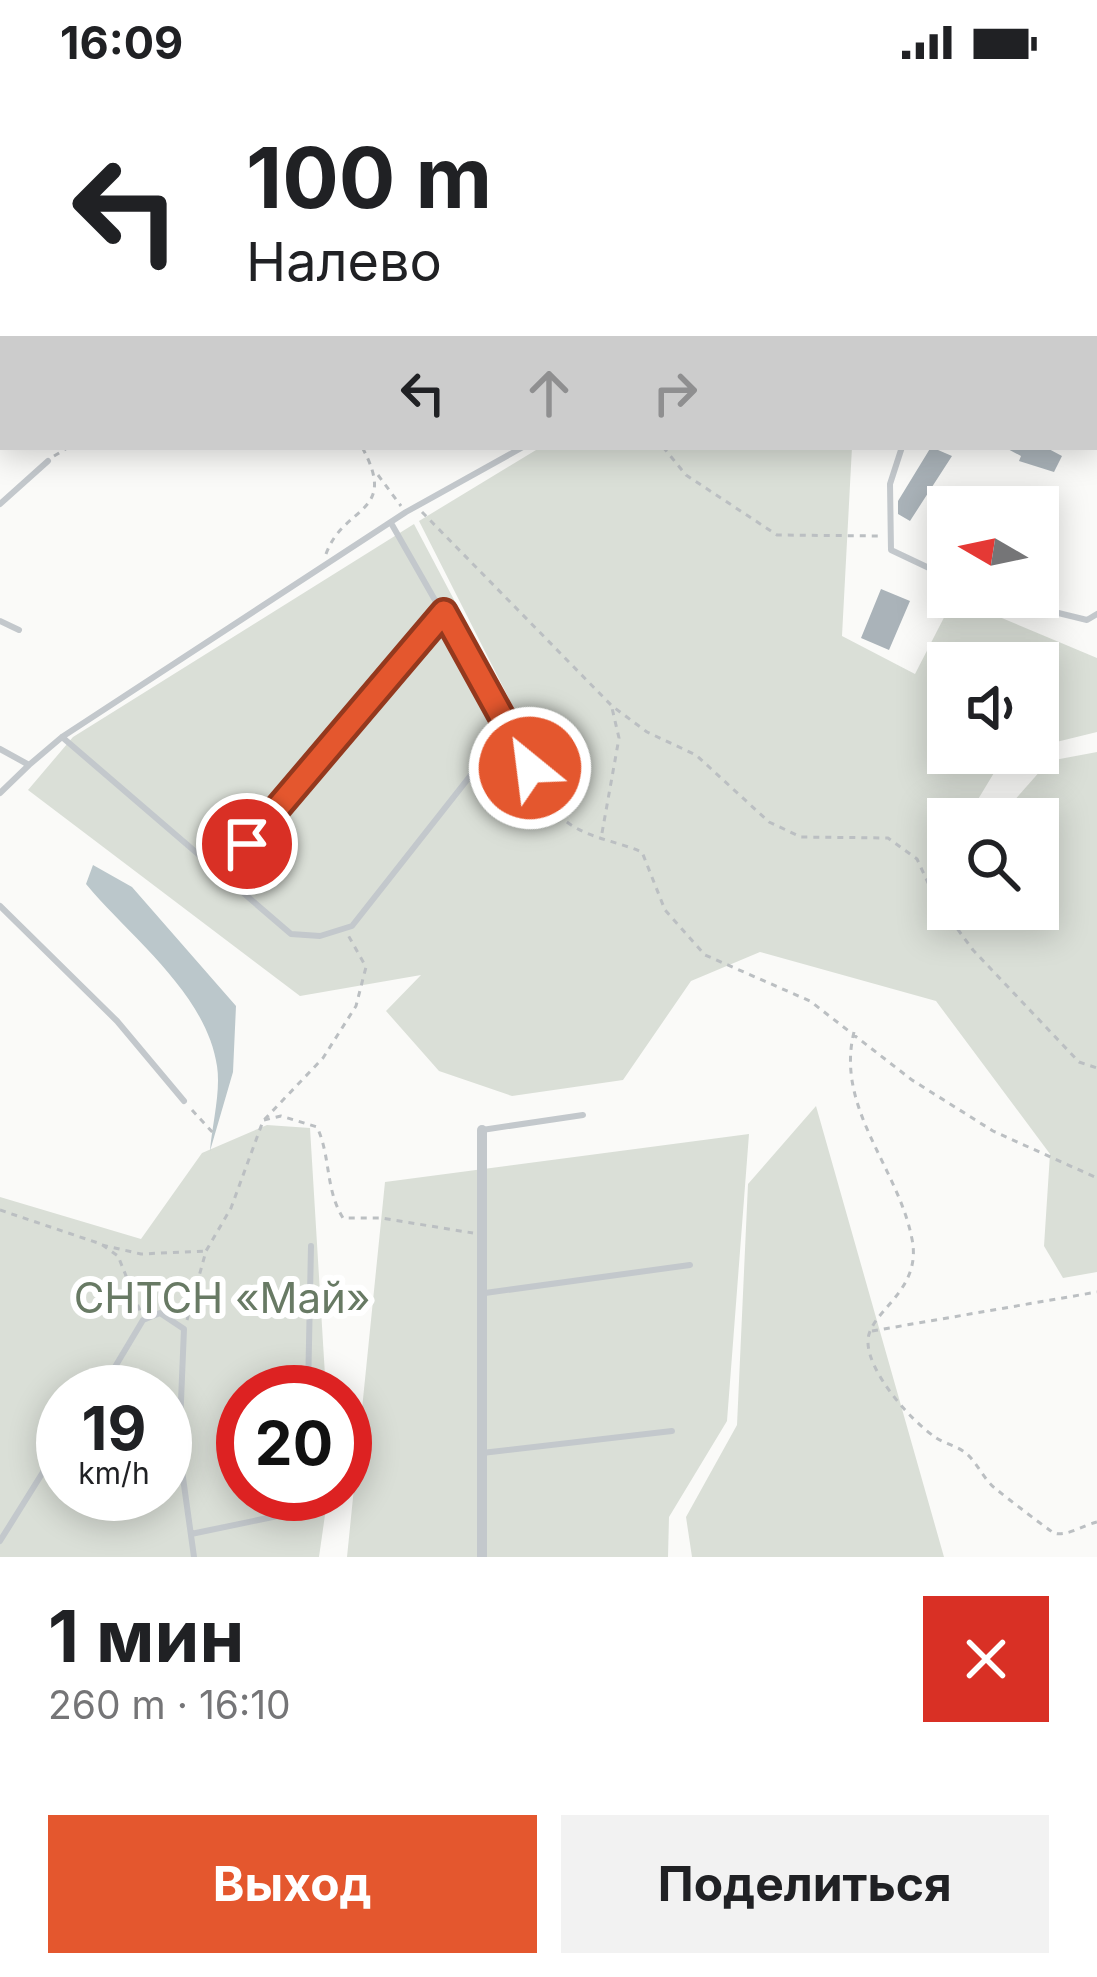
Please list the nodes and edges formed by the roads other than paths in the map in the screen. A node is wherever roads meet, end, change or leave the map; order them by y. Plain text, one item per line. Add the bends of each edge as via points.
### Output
1 (518, 450) edge
2 (901, 450) edge
3 (48, 461) road end
4 (0, 504) edge
5 (391, 524) junction
6 (927, 567) edge
7 (444, 612) junction
8 (1059, 613) edge
9 (1097, 614) edge
10 (0, 621) edge
11 (19, 631) dead end
12 (508, 728) junction
13 (62, 737) junction
14 (0, 749) edge
15 (29, 765) junction
16 (0, 793) edge
17 (553, 809) road end
18 (219, 877) junction
19 (0, 906) edge
20 (184, 1101) road end
21 (583, 1115) dead end
22 (482, 1130) joint
23 (311, 1246) dead end
24 (690, 1265) dead end
25 (481, 1293) junction
26 (116, 1365) edge
27 (182, 1365) edge
28 (309, 1365) edge
29 (672, 1431) dead end
30 (482, 1453) junction
31 (36, 1483) edge
32 (189, 1521) edge
33 (254, 1521) edge
34 (191, 1534) junction
35 (0, 1541) edge
36 (194, 1557) edge
37 (482, 1557) edge

1 - 5 lane
2 - 6 lane via 890,484 891,550
3 - 4 lane
5 - 7 lane
5 - 13 lane
7 - 12 lane
7 - 18 lane
8 - 9 lane via 1087,620
10 - 11 lane
12 - 17 lane
12 - 18 lane via 352,926 291,934
13 - 15 lane
13 - 18 lane
14 - 15 lane
15 - 16 lane
19 - 20 lane via 117,1021
21 - 22 lane
22 - 25 street
23 - 28 lane
24 - 25 lane
25 - 30 street
26 - 27 lane via 143,1320 160,1313 184,1329
29 - 30 lane
30 - 37 street
31 - 35 lane
32 - 34 lane
33 - 34 lane
34 - 36 lane

